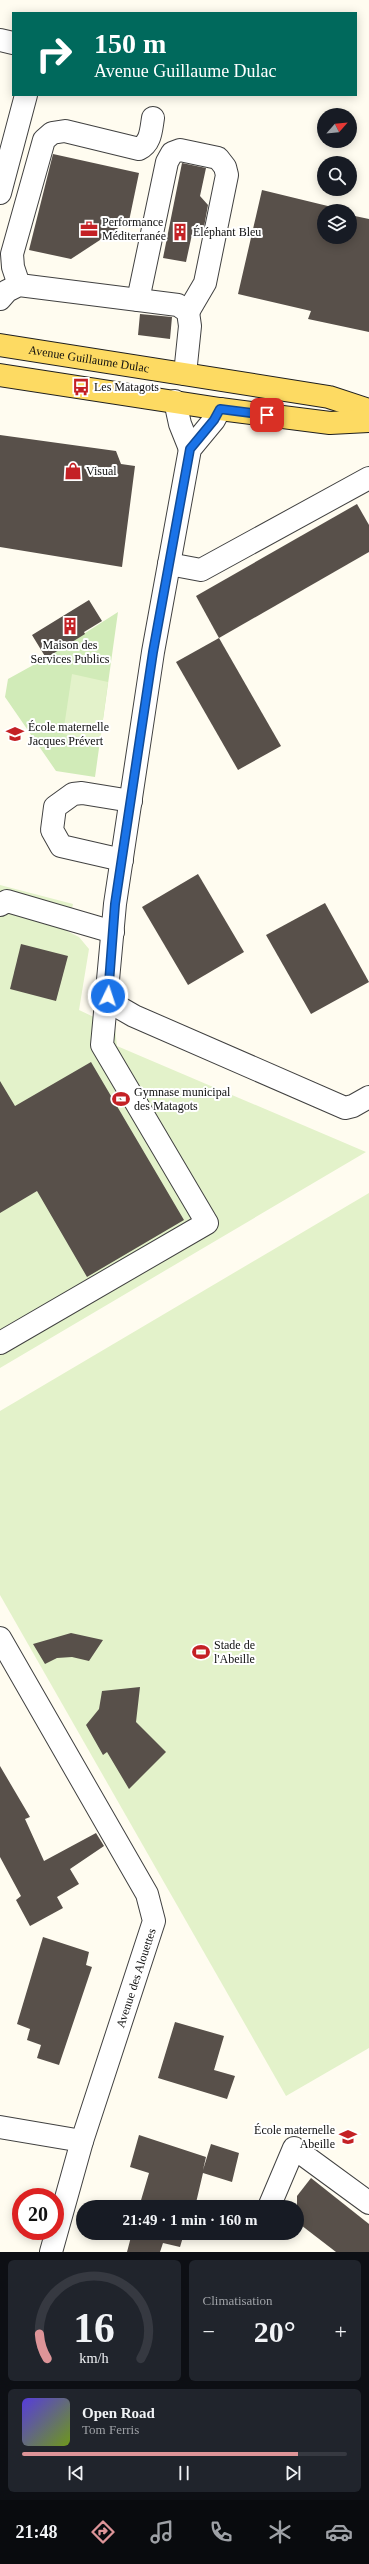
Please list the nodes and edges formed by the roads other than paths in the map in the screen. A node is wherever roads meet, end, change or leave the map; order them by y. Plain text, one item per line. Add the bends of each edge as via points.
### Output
1 (0, 40) edge
2 (12, 44) edge
3 (26, 96) edge
4 (153, 118) dead end
5 (149, 140) junction
6 (172, 154) junction
7 (0, 193) edge
8 (19, 286) junction
9 (0, 299) edge
10 (138, 300) junction
11 (188, 312) junction
12 (0, 345) edge
13 (182, 373) junction
14 (0, 375) edge
15 (226, 379) junction
16 (175, 401) junction
17 (220, 409) junction
18 (369, 410) edge
19 (369, 421) edge
20 (190, 449) junction
21 (369, 478) edge
22 (169, 564) junction
23 (131, 800) junction
24 (122, 860) junction
25 (0, 905) edge
26 (113, 932) junction
27 (108, 1001) junction
28 (369, 1097) edge
29 (0, 1343) edge
30 (0, 1638) edge
31 (0, 2127) edge
32 (82, 2141) junction
33 (272, 2200) edge
34 (369, 2203) edge
35 (51, 2252) edge

1 - 2 street
3 - 7 street
4 - 5 street
5 - 6 street via 160,142
5 - 8 street via 139,149 65,131 52,133 44,140 12,254
6 - 10 street via 167,162
6 - 11 street via 180,150 218,158 227,175 205,283
8 - 9 street via 7,291
8 - 10 street
10 - 11 street via 178,305
11 - 13 street via 190,326
12 - 13 main road, Avenue Guillaume Dulac
13 - 15 main road, Avenue Guillaume Dulac
13 - 16 main road
14 - 16 main road
15 - 17 main road
15 - 18 main road, Avenue Guillaume Dulac via 329,397
16 - 17 main road
16 - 20 street via 180,424
17 - 19 main road via 330,423
17 - 20 street
20 - 22 street
21 - 22 street via 201,570
22 - 23 street
23 - 24 street
23 - 24 street via 82,793 74,794 55,807 52,830 61,846
24 - 26 street
25 - 26 street via 7,901
26 - 27 street
27 - 28 street via 134,1016 345,1108
27 - 29 street via 102,1045 207,1223
30 - 32 street, Avenue des Alouettes via 147,1894 154,1921
31 - 32 street
32 - 35 street, Avenue des Alouettes
33 - 34 street via 294,2148

